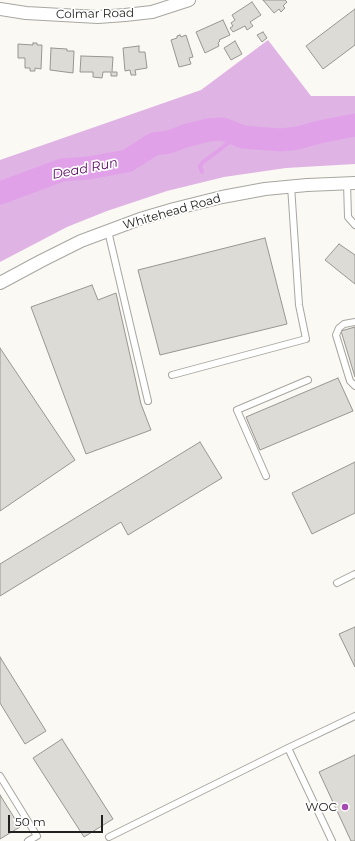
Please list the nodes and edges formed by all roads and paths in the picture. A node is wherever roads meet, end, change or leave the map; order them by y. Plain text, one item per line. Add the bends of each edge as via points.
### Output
1 (189, 0) edge
2 (0, 9) edge
3 (351, 182) edge
4 (291, 186) junction
5 (355, 225) edge
6 (108, 231) junction
7 (0, 283) edge
8 (355, 322) edge
9 (172, 375) dead end
10 (308, 380) dead end
11 (355, 386) edge
12 (148, 401) dead end
13 (266, 476) dead end
14 (355, 574) edge
15 (337, 584) dead end
16 (355, 716) edge
17 (288, 748) junction
18 (0, 776) edge
19 (109, 837) dead end
20 (28, 841) edge
21 (332, 841) edge

1 - 2 street, Colmar Road via 152,12 125,16 26,13
3 - 4 street, Whitehead Road
3 - 5 lane via 348,217
4 - 6 street, Whitehead Road via 222,197 174,209
4 - 9 lane via 299,305 306,339
6 - 7 street, Whitehead Road via 48,257
6 - 12 lane
8 - 11 lane via 344,324 336,335 350,381
10 - 13 lane via 236,410
14 - 15 lane
16 - 17 lane
17 - 19 lane
17 - 21 lane
18 - 20 lane via 37,836

